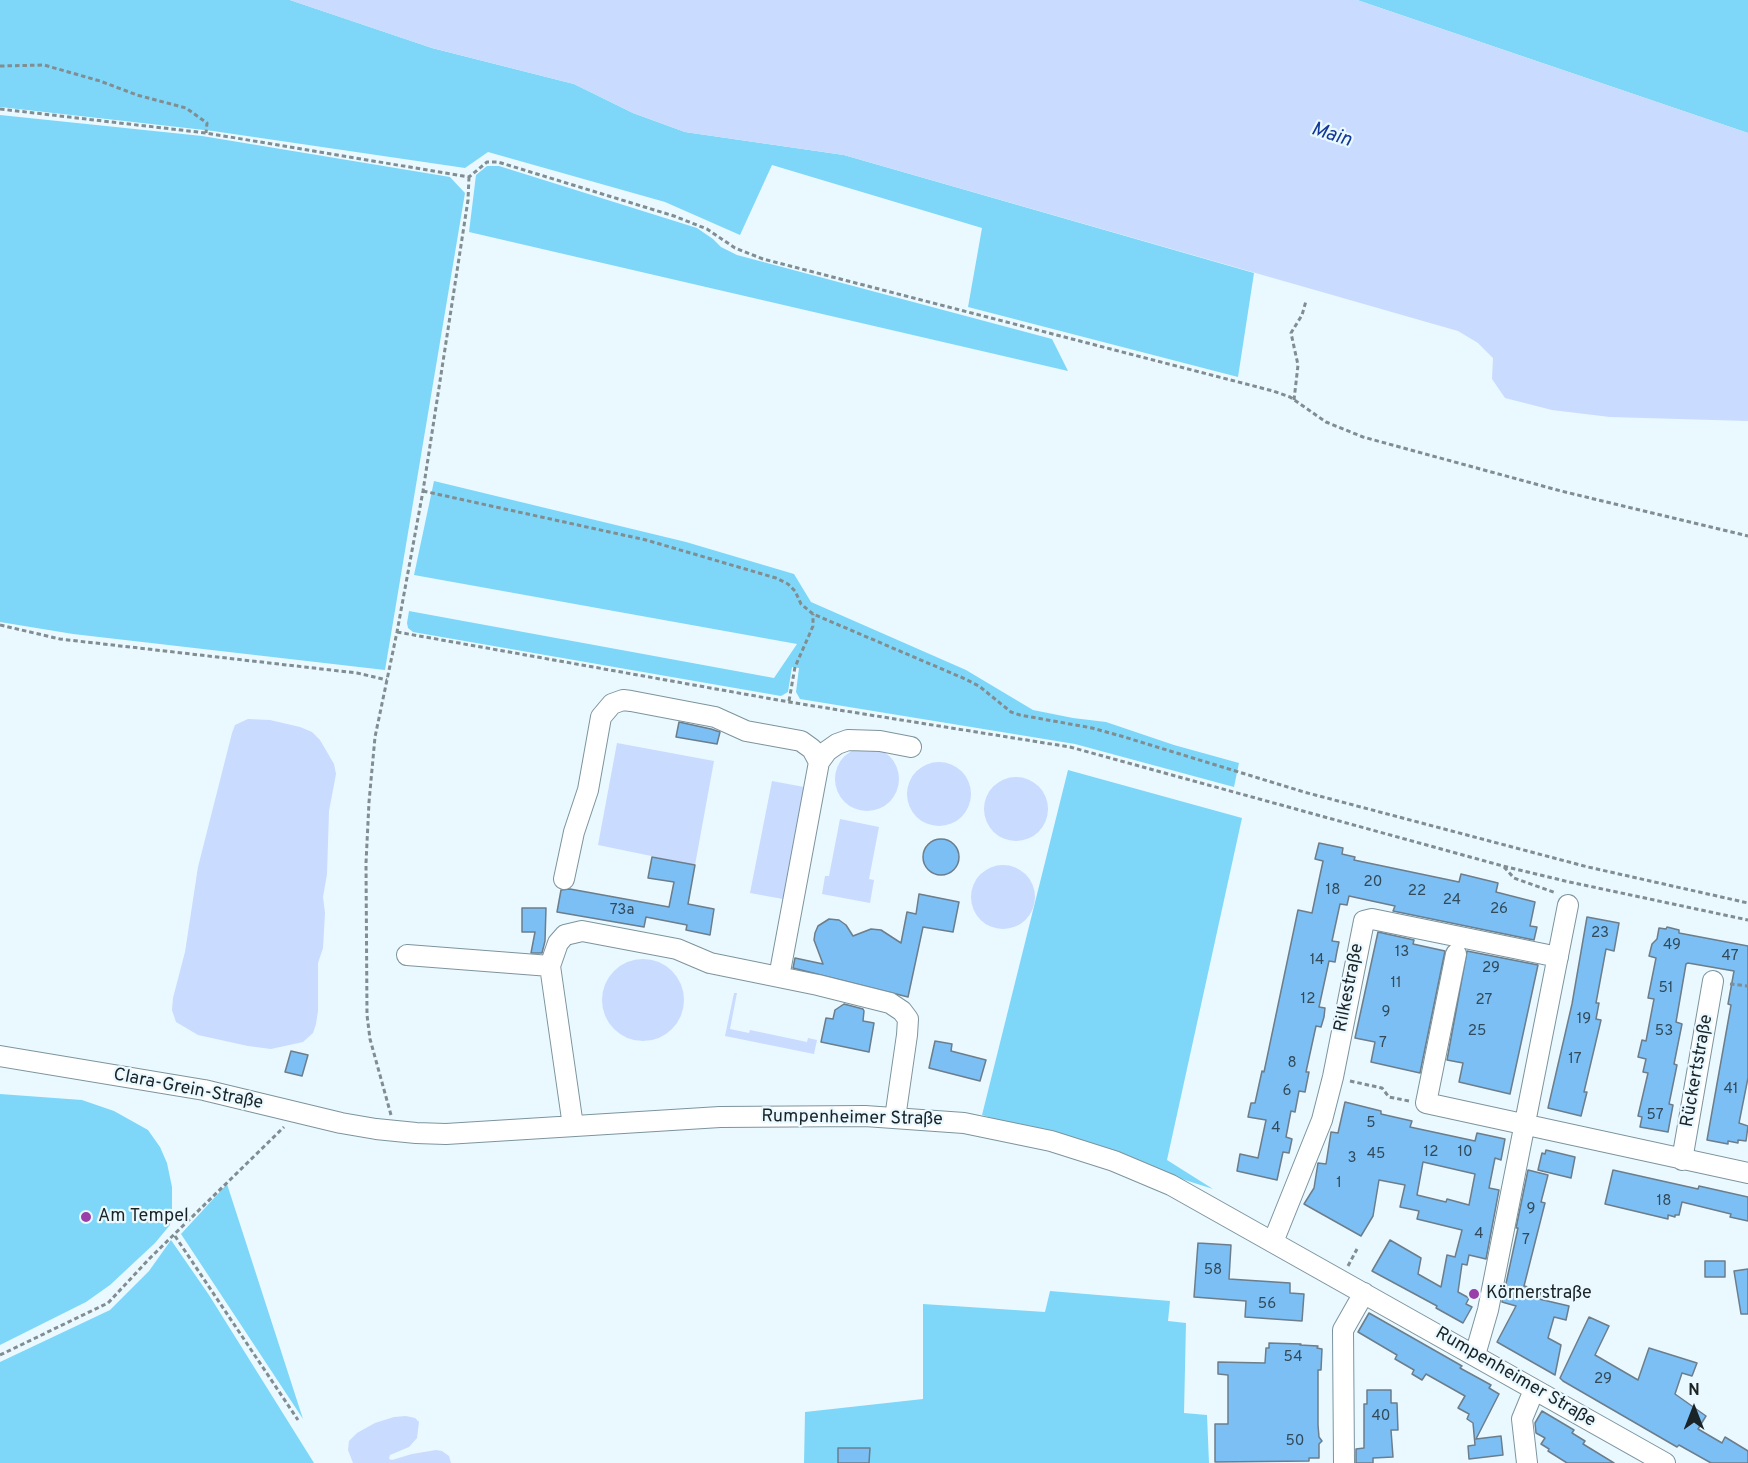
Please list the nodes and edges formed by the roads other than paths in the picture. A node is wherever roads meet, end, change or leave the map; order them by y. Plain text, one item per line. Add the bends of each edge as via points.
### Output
1 (911, 747) dead end
2 (819, 762) junction
3 (564, 879) dead end
4 (1568, 905) road end
5 (1456, 954) dead end
6 (407, 955) dead end
7 (1558, 957) junction
8 (550, 966) junction
9 (779, 977) junction
10 (1713, 981) dead end
11 (0, 1056) edge
12 (894, 1118) junction
13 (1524, 1125) junction
14 (573, 1126) junction
15 (376, 1129) joint
16 (1682, 1160) junction
17 (1748, 1173) edge
18 (1273, 1242) junction
19 (1364, 1293) junction
20 (1475, 1355) junction
21 (1534, 1390) junction
22 (1344, 1463) edge
23 (1527, 1463) edge
24 (1665, 1463) edge

1 - 2 street via 848,740 827,751
2 - 3 street via 812,749 801,741 746,731 715,717 631,701 612,704 601,717 588,790
2 - 9 street
4 - 7 street
5 - 13 street via 1426,1103
6 - 8 street
7 - 13 street
7 - 18 street, Rilkestraße via 1367,919 1362,926 1319,1130
8 - 9 street via 558,942 565,935 582,931 677,949 710,963
8 - 14 street
9 - 12 street via 890,1003 902,1011 908,1019 908,1035
10 - 16 street, Rückertstraße
11 - 15 street, Clara-Grein-Straße via 204,1090
12 - 14 street, Rumpenheimer Straße via 720,1117
12 - 18 street, Rumpenheimer Straße via 964,1123 1086,1151 1171,1185
13 - 16 street
13 - 20 street via 1488,1310
14 - 15 street, Rumpenheimer Straße via 446,1134
16 - 17 street
18 - 19 street, Rumpenheimer Straße
19 - 20 street, Rumpenheimer Straße
19 - 22 street via 1343,1330
20 - 21 street, Rumpenheimer Straße
21 - 23 street via 1522,1419
21 - 24 street, Rumpenheimer Straße

